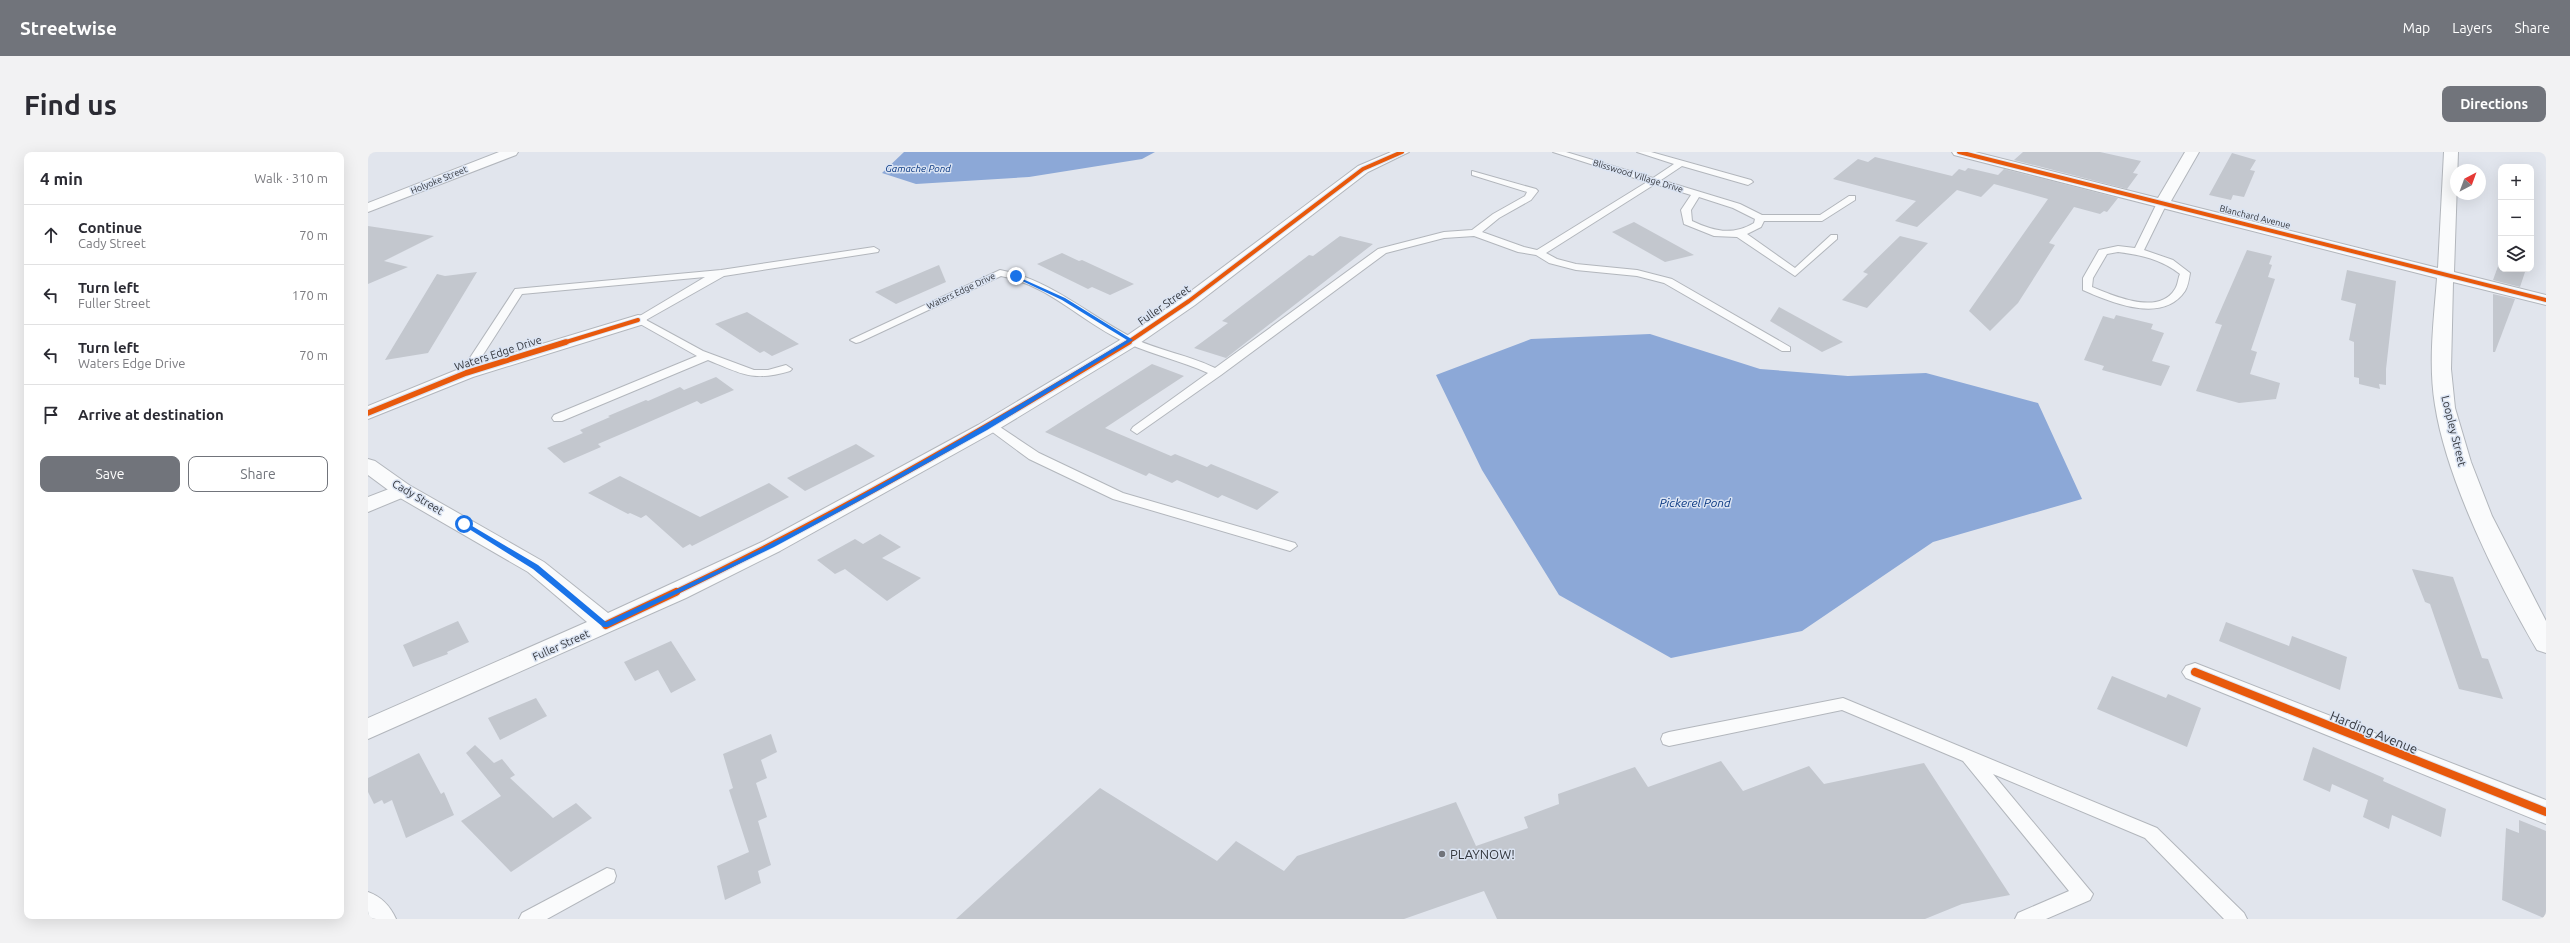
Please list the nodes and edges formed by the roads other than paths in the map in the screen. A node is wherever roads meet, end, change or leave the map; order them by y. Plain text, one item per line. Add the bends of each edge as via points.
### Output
1 (511, 152) edge
2 (1402, 152) edge
3 (1557, 152) edge
4 (1641, 152) edge
5 (1959, 152) edge
6 (2192, 152) edge
7 (2451, 152) edge
8 (1681, 163) junction
9 (1475, 173) dead end
10 (1653, 180) junction
11 (1748, 182) dead end
12 (1696, 194) junction
13 (1852, 198) dead end
14 (2162, 203) junction
15 (368, 208) edge
16 (1760, 218) junction
17 (1475, 233) junction
18 (1740, 234) junction
19 (1834, 236) dead end
20 (874, 250) dead end
21 (2138, 252) junction
22 (1539, 253) junction
23 (721, 273) junction
24 (2444, 275) junction
25 (2546, 300) edge
26 (638, 320) junction
27 (856, 340) dead end
28 (1131, 340) junction
29 (1786, 349) dead end
30 (708, 356) junction
31 (786, 369) dead end
32 (466, 373) junction
33 (1217, 373) junction
34 (368, 414) edge
35 (558, 418) dead end
36 (990, 425) junction
37 (1137, 430) dead end
38 (368, 465) edge
39 (402, 490) junction
40 (368, 505) edge
41 (1290, 546) dead end
42 (606, 625) junction
43 (2546, 644) edge
44 (2195, 672) dead end
45 (368, 729) edge
46 (1669, 739) dead end
47 (1968, 756) junction
48 (2546, 812) edge
49 (607, 876) dead end
50 (368, 905) edge
51 (381, 919) edge
52 (529, 919) edge
53 (2025, 919) edge
54 (2237, 919) edge

1 - 15 street, Holyoke Street
2 - 28 street, Fuller Street via 1363,169 1189,301
3 - 10 lane, Blisswood Village Drive
4 - 8 lane
5 - 14 street, Blanchard Avenue
6 - 14 street
7 - 24 street, Loopley Street
8 - 10 lane
8 - 11 lane
9 - 17 lane via 1533,191 1528,198 1496,216
10 - 12 lane, Blisswood Village Drive
10 - 22 lane
12 - 16 lane, Blisswood Village Drive via 1750,211
12 - 18 lane, Blisswood Village Drive via 1686,210 1687,222 1705,232 1729,236
13 - 16 lane via 1822,218
14 - 21 lane
14 - 24 street, Blanchard Avenue
16 - 18 lane, Blisswood Village Drive via 1758,225
17 - 22 lane via 1522,250
17 - 33 lane via 1444,235 1382,251
18 - 19 lane via 1795,273
20 - 23 lane
21 - 21 lane via 2118,249 2103,252 2088,278 2087,288 2120,300 2146,305 2166,304 2178,296 2184,284 2185,274 2170,261
22 - 29 lane via 1553,261 1576,267 1637,273 1668,281
23 - 26 lane
23 - 32 lane via 519,291
24 - 25 street, Blanchard Avenue
24 - 43 street, Loopley Street via 2444,401 2457,450 2474,501
26 - 30 lane
26 - 32 street, Waters Edge Drive
27 - 28 lane, Waters Edge Drive via 1000,273 1016,276 1064,299
28 - 33 lane, Waters Edge Drive
28 - 36 street, Fuller Street
30 - 31 lane via 753,374 769,374
30 - 35 lane
32 - 34 street, Waters Edge Drive
33 - 37 lane
36 - 41 lane via 1034,456 1118,496
36 - 42 street, Fuller Street via 772,546
38 - 39 street, Cady Street
39 - 40 street
39 - 42 street, Cady Street via 536,567
42 - 45 street, Fuller Street
44 - 48 street, Harding Avenue
46 - 47 lane via 1843,704
47 - 53 lane via 2083,894
47 - 54 lane via 2151,833
49 - 52 lane
50 - 51 street

